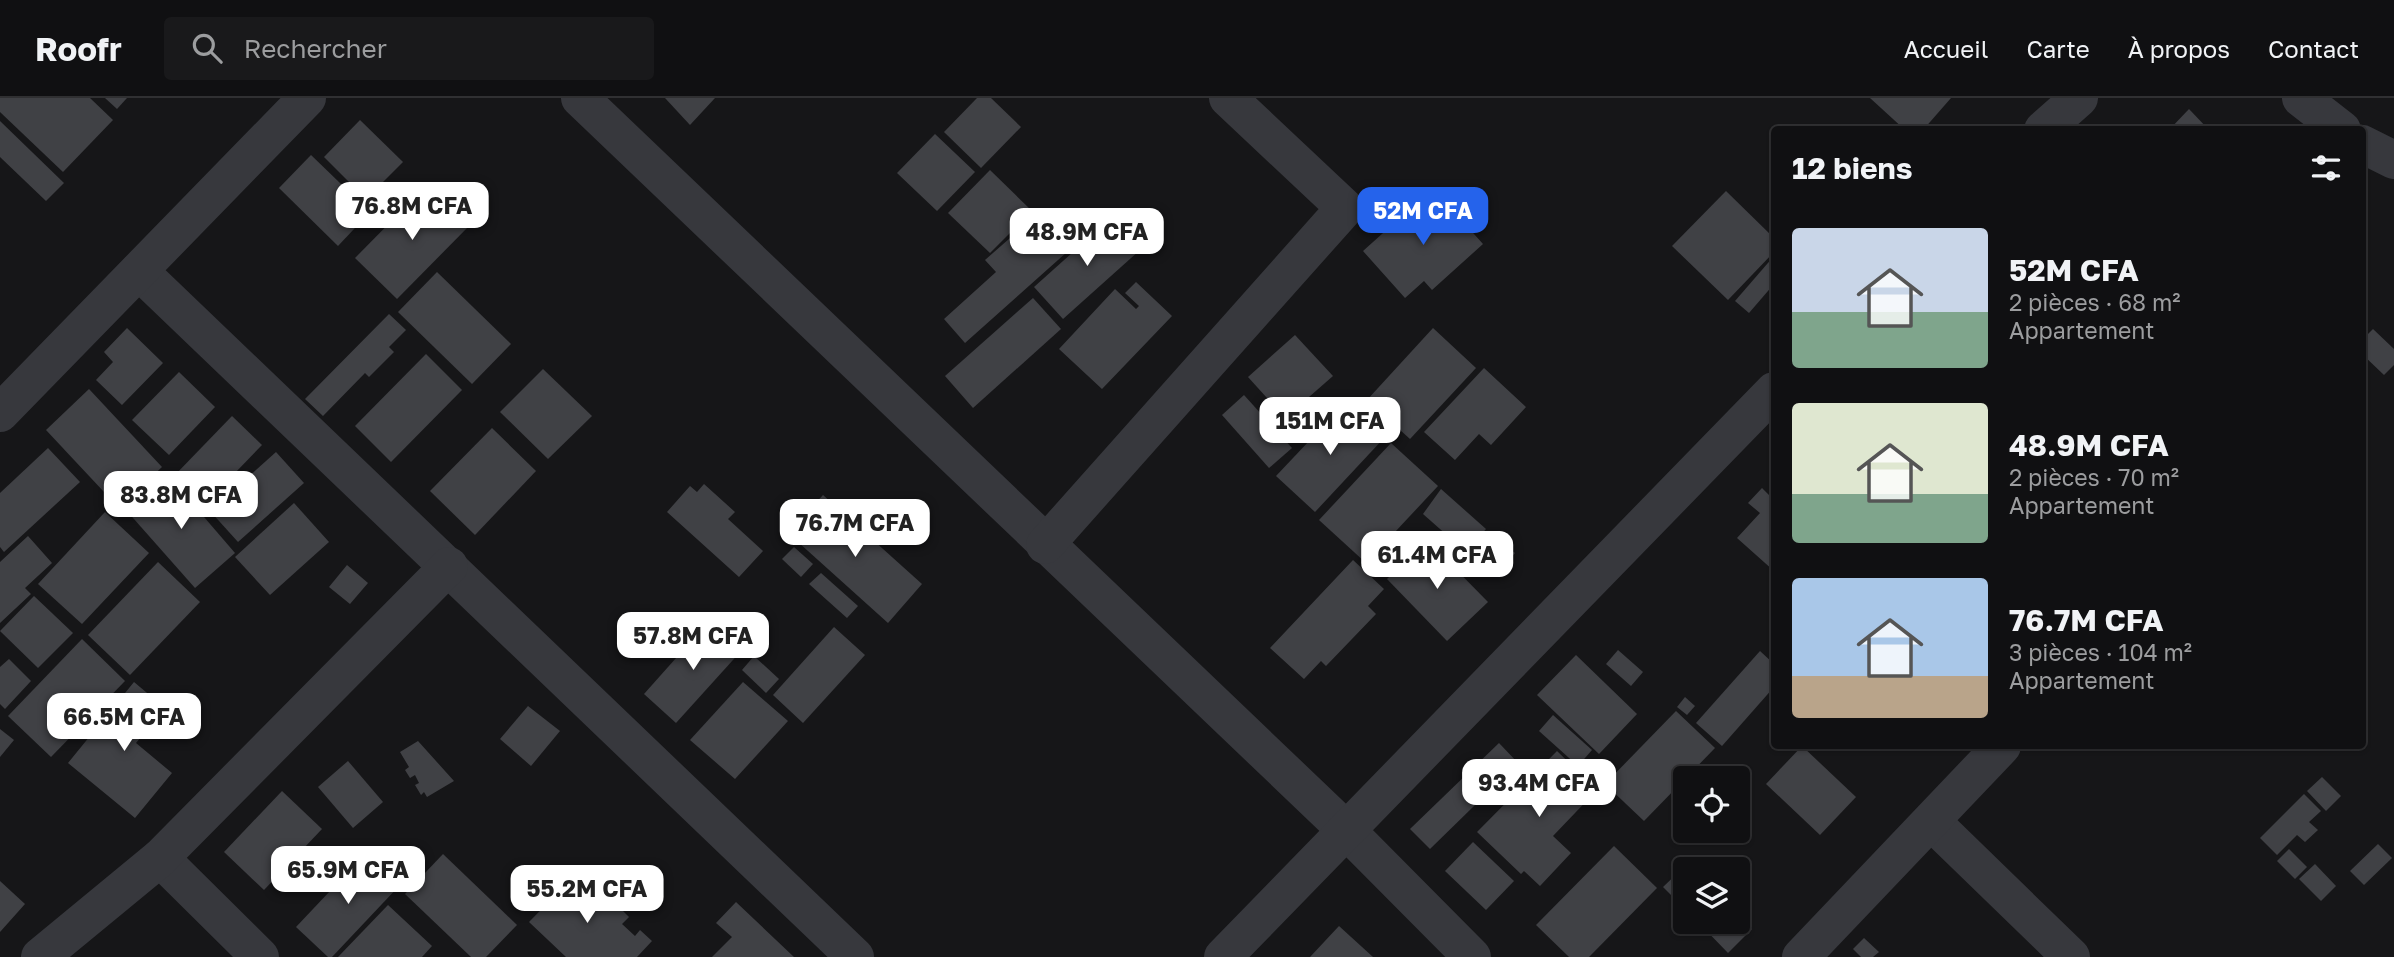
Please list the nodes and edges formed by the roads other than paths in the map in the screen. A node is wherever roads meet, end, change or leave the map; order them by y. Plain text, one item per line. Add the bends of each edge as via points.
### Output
1 (307, 98) edge
2 (580, 98) edge
3 (1228, 98) edge
4 (2080, 98) edge
5 (2301, 98) edge
6 (2048, 126) edge
7 (2337, 126) edge
8 (2366, 146) edge
9 (2394, 160) edge
10 (139, 271) junction
11 (1771, 394) edge
12 (0, 413) edge
13 (1045, 545) junction
14 (449, 566) junction
15 (1999, 749) edge
16 (1932, 822) junction
17 (1346, 831) junction
18 (160, 858) junction
19 (40, 957) edge
20 (260, 957) edge
21 (855, 957) edge
22 (1223, 957) edge
23 (1472, 957) edge
24 (1801, 957) edge
25 (2071, 957) edge

1 - 10 street
2 - 13 street
3 - 13 street via 1345,208
4 - 6 street
5 - 7 street
8 - 9 street
10 - 12 street
10 - 14 street
11 - 17 street
13 - 17 street
14 - 18 street
14 - 21 street
15 - 16 street
16 - 24 street
16 - 25 street
17 - 22 street
17 - 23 street
18 - 19 street
18 - 20 street

